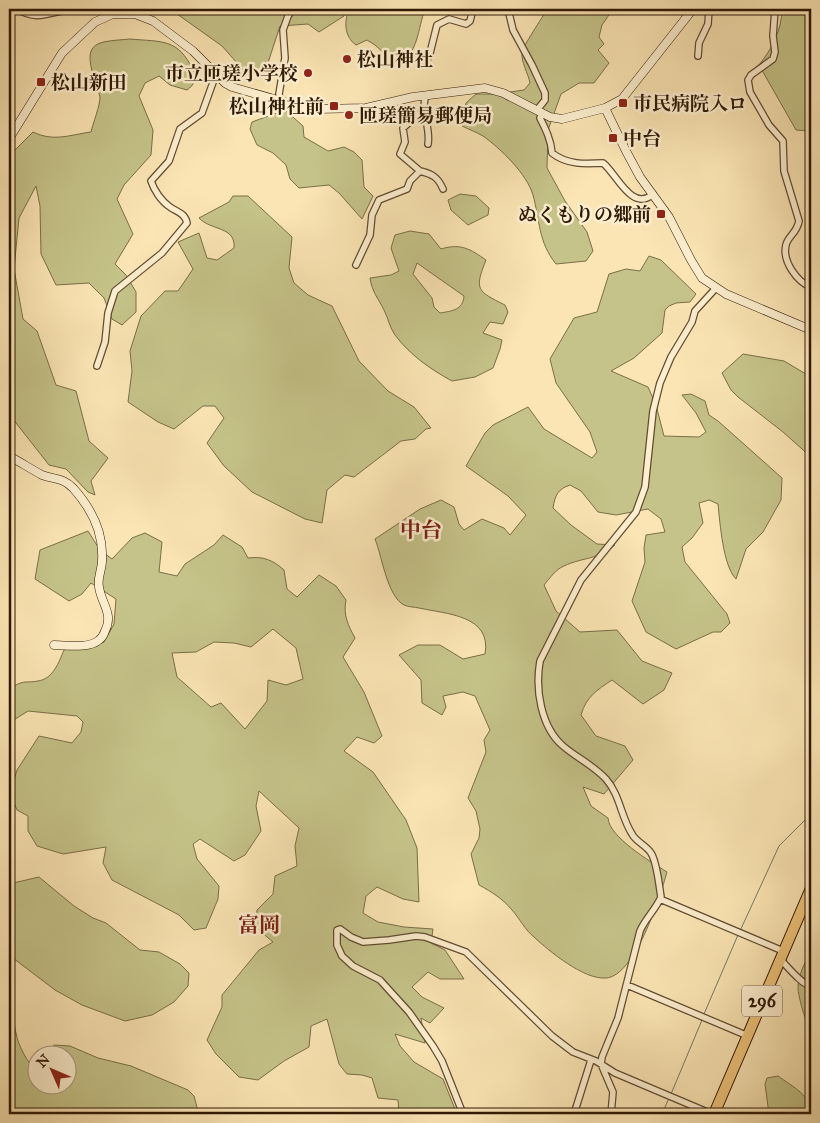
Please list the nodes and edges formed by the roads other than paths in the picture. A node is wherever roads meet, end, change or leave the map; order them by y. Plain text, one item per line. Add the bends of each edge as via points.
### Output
1 (17, 9) edge
2 (75, 9) edge
3 (105, 9) edge
4 (293, 9) edge
5 (473, 9) edge
6 (508, 9) edge
7 (693, 9) edge
8 (709, 9) edge
9 (775, 9) edge
10 (113, 14) junction
11 (698, 56) dead end
12 (412, 60) dead end
13 (216, 74) junction
14 (426, 95) junction
15 (280, 102) junction
16 (605, 108) junction
17 (423, 111) junction
18 (540, 112) junction
19 (9, 139) edge
20 (428, 144) dead end
21 (420, 171) junction
22 (443, 189) dead end
23 (653, 194) junction
24 (356, 265) dead end
25 (811, 287) edge
26 (716, 288) junction
27 (811, 330) edge
28 (97, 366) dead end
29 (9, 456) edge
30 (54, 645) dead end
31 (811, 888) edge
32 (660, 899) junction
33 (782, 955) junction
34 (627, 985) junction
35 (811, 986) edge
36 (748, 1036) junction
37 (591, 1060) junction
38 (601, 1064) junction
39 (463, 1114) edge
40 (574, 1114) edge
41 (611, 1114) edge
42 (713, 1114) edge

1 - 2 street via 39,16
3 - 10 street
4 - 15 street via 283,30 285,58
5 - 12 street via 466,24 449,19 437,26 429,57
6 - 18 street via 512,30 544,93
7 - 16 main road via 627,94
8 - 11 street
9 - 25 street via 775,52 772,59 748,80 750,92 769,125 783,140 784,171 799,220 798,228 786,243 786,254 794,274
10 - 13 main road via 135,14 153,21 194,51
10 - 19 main road via 95,22 62,53
13 - 15 main road via 238,90
13 - 28 street via 202,113 180,130 168,161 151,181 154,190 169,207 183,214 188,223 162,253 115,291
14 - 15 main road via 358,108 317,109
14 - 17 street
14 - 18 main road via 490,89
16 - 18 main road via 562,118
16 - 23 main road via 626,151
17 - 20 street
17 - 21 street via 403,128 405,142 400,154
18 - 23 street via 552,153 558,158 582,164 603,163 635,197 647,199
21 - 22 street via 438,179
21 - 24 street via 410,181 408,189 379,200 372,216 370,235
23 - 26 main road via 669,217 697,272
26 - 27 main road
26 - 32 street via 695,311 660,383 653,411 645,487 636,512 581,580 540,661 539,669 538,683 551,734 593,766 615,792 632,834 652,854
29 - 30 main road via 43,475 68,483 94,519 102,537 98,584 109,622 99,640 92,644
31 - 33 highway, 296
32 - 33 street
32 - 34 street via 640,931
33 - 35 street via 802,982
33 - 36 highway, 296
34 - 36 street
34 - 38 street
36 - 42 highway, 296
37 - 38 street
37 - 39 street via 573,1052 552,1036 466,952 425,937 363,942 337,930 337,945 342,956 353,966 380,980 434,1046
37 - 40 street
38 - 41 street via 613,1092
38 - 42 street via 615,1073

